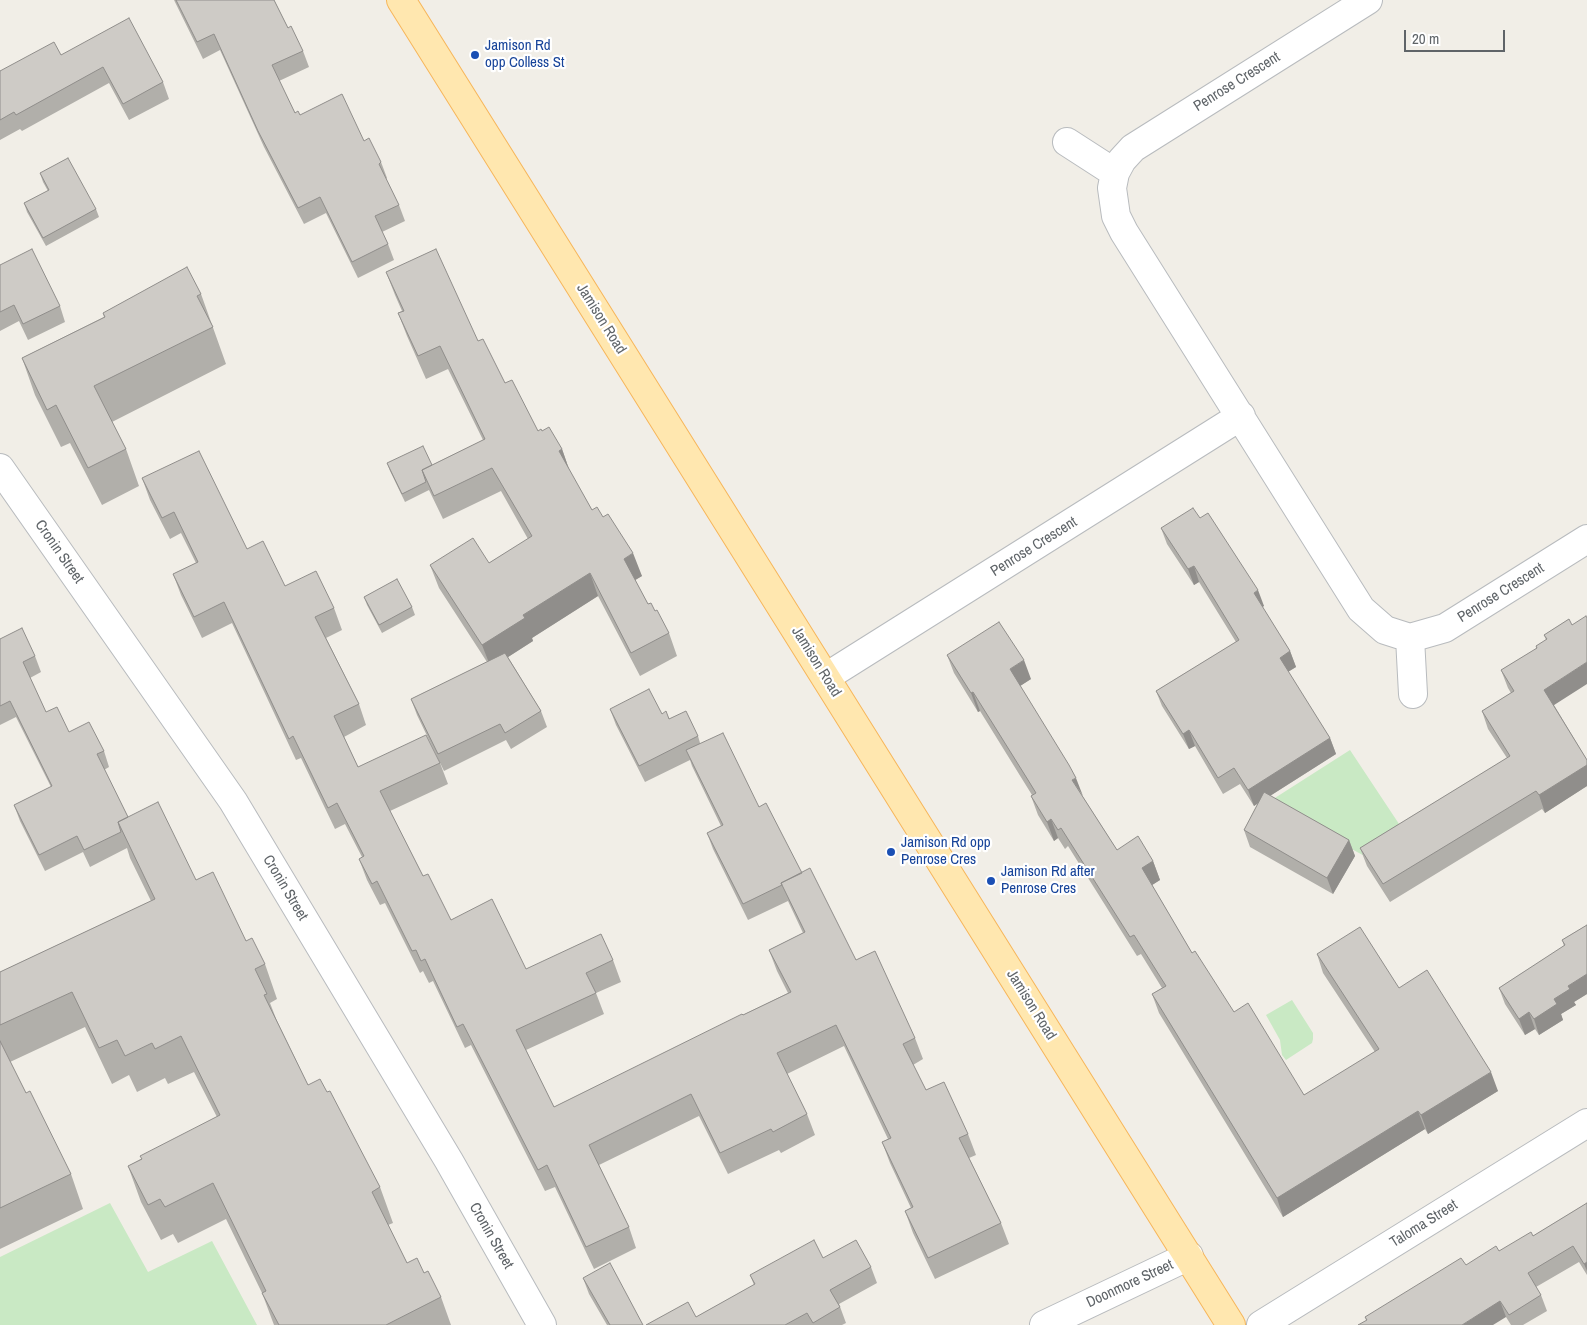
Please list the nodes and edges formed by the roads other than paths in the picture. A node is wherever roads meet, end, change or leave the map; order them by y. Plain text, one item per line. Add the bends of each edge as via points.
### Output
1 (401, 0) edge
2 (1368, 0) edge
3 (1067, 142) dead end
4 (1115, 173) junction
5 (1241, 416) junction
6 (0, 468) edge
7 (1587, 538) edge
8 (1410, 638) junction
9 (826, 677) junction
10 (1413, 694) dead end
11 (1587, 1122) edge
12 (1188, 1256) junction
13 (542, 1325) edge
14 (1044, 1325) edge
15 (1231, 1325) edge
16 (1261, 1325) edge

1 - 9 main road, Jamison Road
2 - 4 street, Penrose Crescent via 1143,140 1122,160
3 - 4 street
4 - 5 street via 1113,203 1124,232
5 - 8 street via 1361,609 1386,631
5 - 9 street, Penrose Crescent
6 - 13 street, Cronin Street via 233,801 445,1154
7 - 8 street, Penrose Crescent via 1445,628
8 - 10 street
9 - 12 main road, Jamison Road
11 - 16 street, Taloma Street
12 - 14 street, Doonmore Street
12 - 15 main road, Jamison Road

